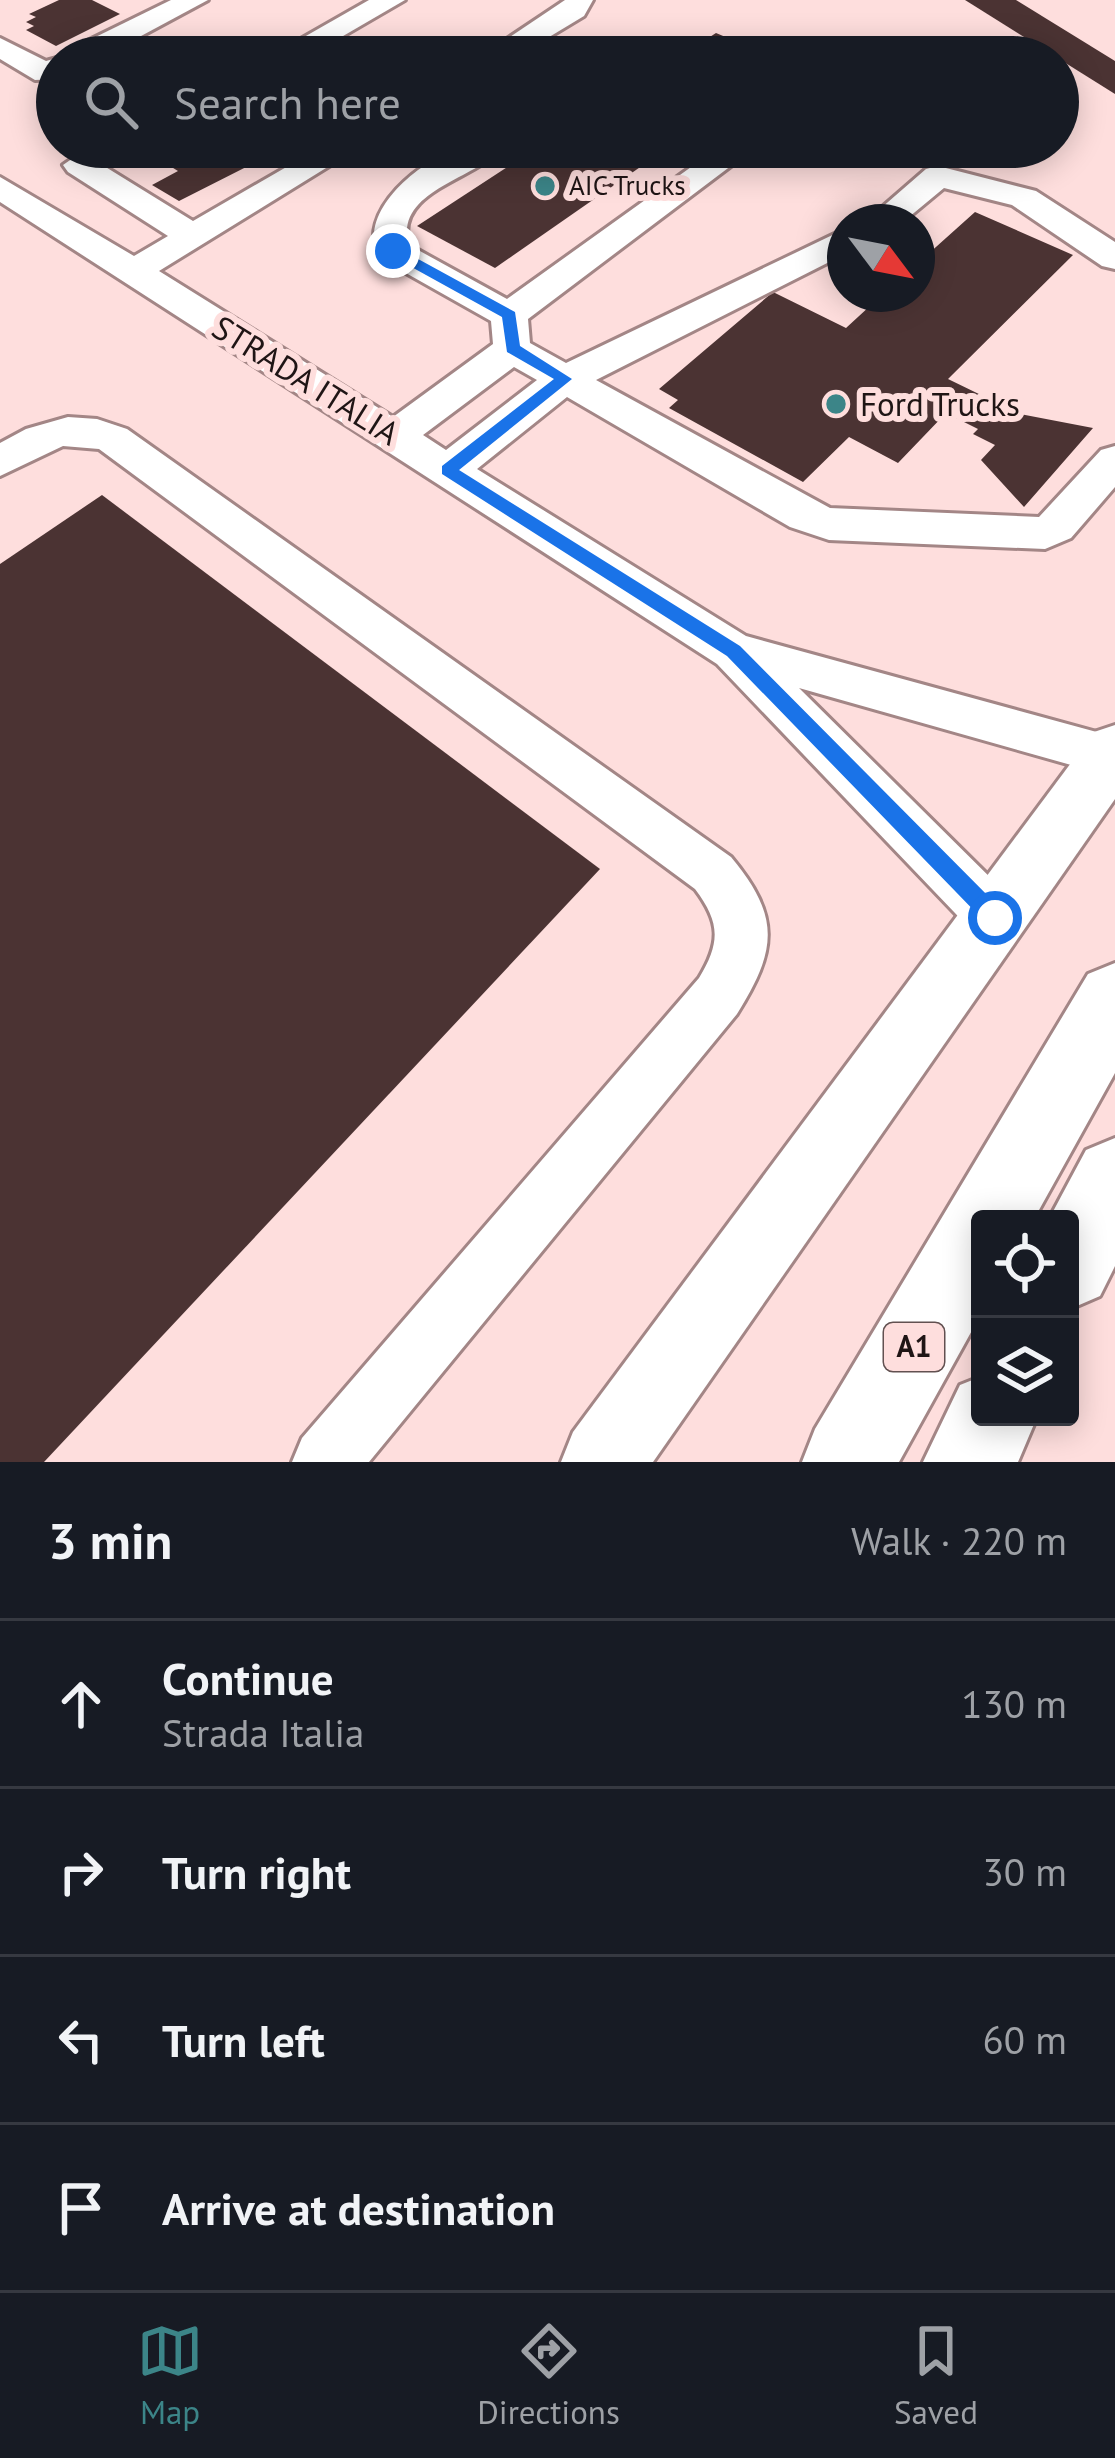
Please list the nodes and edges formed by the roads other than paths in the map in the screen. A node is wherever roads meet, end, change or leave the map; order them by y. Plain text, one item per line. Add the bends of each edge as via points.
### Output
1 (194, 0) edge
2 (391, 0) edge
3 (579, 0) edge
4 (121, 36) edge
5 (323, 36) edge
6 (530, 36) edge
7 (0, 47) edge
8 (36, 67) edge
9 (85, 168) edge
10 (308, 168) edge
11 (455, 168) edge
12 (714, 168) edge
13 (0, 187) edge
14 (904, 204) edge
15 (193, 236) junction
16 (827, 249) edge
17 (1115, 258) edge
18 (134, 271) junction
19 (511, 332) junction
20 (565, 379) junction
21 (394, 436) junction
22 (2, 458) edge
23 (1115, 460) edge
24 (448, 470) junction
25 (733, 651) junction
26 (1113, 753) edge
27 (995, 918) junction
28 (1115, 999) edge
29 (1115, 1179) edge
30 (993, 1210) edge
31 (971, 1249) edge
32 (1079, 1249) edge
33 (987, 1426) edge
34 (326, 1462) edge
35 (603, 1462) edge
36 (848, 1462) edge
37 (969, 1462) edge

1 - 4 street
2 - 5 street
3 - 6 street
7 - 8 street
9 - 15 street
10 - 15 street
11 - 19 street via 402,202 387,240
12 - 19 street
13 - 18 street, STRADA ITALIA
14 - 17 street via 938,176 1024,198
15 - 18 street
16 - 20 street
18 - 21 street, STRADA ITALIA
19 - 20 street
19 - 21 street
20 - 23 street via 829,524 1045,533
20 - 24 street
21 - 24 street, STRADA ITALIA
22 - 34 street via 58,430 112,439 713,873 747,929 740,964 718,995
24 - 25 street, STRADA ITALIA
25 - 26 street, STRADA ITALIA
25 - 27 street, STRADA ITALIA
26 - 27 main road
27 - 35 main road
28 - 30 highway
29 - 32 highway
31 - 36 highway, A1
33 - 37 highway

